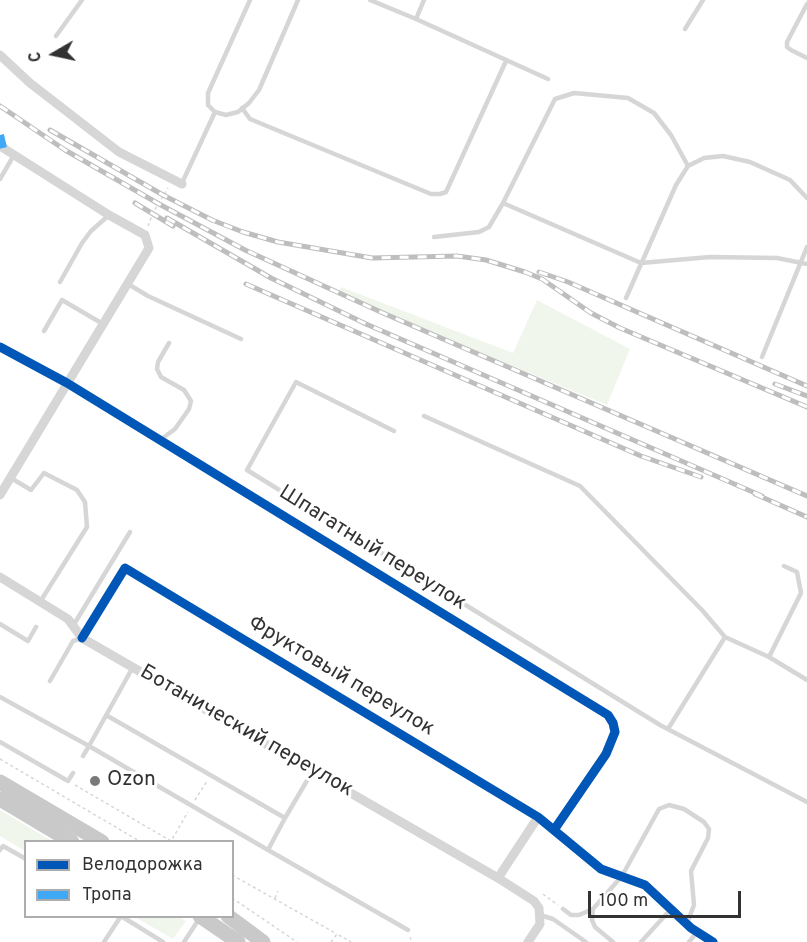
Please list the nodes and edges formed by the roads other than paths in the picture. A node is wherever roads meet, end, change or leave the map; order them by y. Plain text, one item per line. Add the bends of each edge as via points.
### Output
1 (82, 0) edge
2 (250, 0) edge
3 (298, 0) edge
4 (370, 0) edge
5 (424, 0) edge
6 (703, 0) edge
7 (807, 4) edge
8 (416, 19) junction
9 (686, 29) dead end
10 (56, 36) dead end
11 (0, 55) edge
12 (807, 58) edge
13 (506, 61) junction
14 (548, 79) dead end
15 (242, 108) junction
16 (216, 112) junction
17 (0, 146) edge
18 (14, 155) junction
19 (688, 166) junction
20 (0, 179) edge
21 (178, 182) joint
22 (807, 198) edge
23 (502, 203) junction
24 (109, 215) junction
25 (434, 237) dead end
26 (807, 247) edge
27 (641, 263) junction
28 (805, 263) edge
29 (60, 282) dead end
30 (127, 284) junction
31 (626, 298) dead end
32 (103, 324) junction
33 (44, 331) dead end
34 (241, 339) dead end
35 (169, 343) dead end
36 (0, 347) edge
37 (762, 357) dead end
38 (67, 383) junction
39 (424, 416) dead end
40 (394, 431) dead end
41 (160, 440) junction
42 (11, 478) junction
43 (0, 495) edge
44 (130, 532) dead end
45 (784, 566) dead end
46 (0, 577) edge
47 (40, 602) junction
48 (0, 624) edge
49 (74, 626) junction
50 (36, 627) dead end
51 (724, 637) junction
52 (82, 638) junction
53 (769, 657) junction
54 (133, 667) junction
55 (807, 680) edge
56 (50, 681) dead end
57 (0, 697) edge
58 (106, 715) junction
59 (668, 729) junction
60 (0, 742) edge
61 (89, 746) junction
62 (83, 756) dead end
63 (313, 771) junction
64 (73, 773) dead end
65 (0, 782) edge
66 (0, 799) edge
67 (807, 802) edge
68 (538, 817) junction
69 (285, 818) junction
70 (554, 830) junction
71 (69, 840) edge
72 (99, 840) edge
73 (0, 850) edge
74 (268, 850) junction
75 (24, 858) edge
76 (621, 876) junction
77 (498, 878) junction
78 (563, 909) dead end
79 (592, 909) junction
80 (671, 909) junction
81 (540, 915) junction
82 (120, 918) edge
83 (124, 918) edge
84 (199, 918) edge
85 (202, 918) edge
86 (231, 918) edge
87 (687, 923) junction
88 (408, 930) dead end
89 (697, 932) junction
90 (104, 942) edge
91 (163, 942) edge
92 (184, 942) edge
93 (238, 942) edge
94 (263, 942) edge
95 (528, 942) edge
96 (586, 942) edge
97 (613, 942) edge
98 (641, 942) edge
99 (689, 942) edge
100 (713, 942) edge

1 - 10 lane
2 - 16 lane via 208,93 208,105
3 - 15 lane via 259,90
4 - 8 lane
5 - 8 lane
6 - 9 lane
7 - 12 lane via 787,46
8 - 13 lane
11 - 21 street via 119,152
13 - 14 lane
13 - 15 lane via 446,192 440,194 431,195 250,119
15 - 16 lane via 226,115
16 - 21 lane
17 - 18 street
18 - 20 lane
18 - 24 street
19 - 22 lane via 704,158 723,156 750,162 790,180
19 - 23 lane via 654,113 628,98 574,93 555,99
19 - 27 lane
23 - 25 lane via 489,227 479,232
23 - 27 lane
24 - 29 lane via 81,243
24 - 30 street via 145,236 149,248
26 - 28 lane
27 - 28 lane via 710,257 777,258
27 - 31 lane
28 - 37 lane
30 - 32 street
30 - 34 lane
32 - 33 lane via 62,300
32 - 38 street
35 - 41 lane via 157,369 161,377 184,390 191,401 175,429
36 - 38 street, Шпагатный переулок
38 - 41 street, Шпагатный переулок
38 - 42 street
39 - 51 lane via 580,486
40 - 59 lane via 296,382 247,470
41 - 70 street, Шпагатный переулок via 608,715 615,732 606,754
42 - 43 street
42 - 47 lane via 31,490 44,473 77,490 85,502 87,527
44 - 49 lane
45 - 53 lane via 797,572 801,593
46 - 47 street, Ботанический переулок
47 - 49 street, Ботанический переулок
48 - 50 lane via 28,640
49 - 52 street, Ботанический переулок
51 - 53 lane
51 - 59 lane
52 - 54 street, Ботанический переулок
52 - 56 lane via 73,641
52 - 68 street, Фруктовый переулок via 125,568
53 - 55 lane
54 - 58 lane
54 - 63 street, Ботанический переулок
57 - 61 lane
58 - 61 lane
58 - 69 lane
59 - 67 lane
60 - 64 lane via 68,781
61 - 62 lane
61 - 74 lane
63 - 69 lane
63 - 77 street, Ботанический переулок
65 - 72 main road
66 - 71 main road
68 - 70 street, Фруктовый переулок
68 - 77 street
69 - 74 lane
70 - 76 street, Фруктовый переулок via 601,869
73 - 75 lane via 3,846
74 - 88 lane
76 - 79 lane
76 - 80 street, Фруктовый переулок via 645,885
76 - 87 lane via 659,809 673,805 704,822 709,832 691,871 694,905
77 - 81 street, Ботанический переулок via 534,901
78 - 79 lane via 579,915
79 - 97 lane via 595,927
80 - 87 street, Фруктовый переулок
80 - 98 lane
81 - 95 street via 540,924
81 - 96 lane via 553,919
82 - 90 lane
83 - 91 lane
84 - 92 lane
85 - 93 main road
86 - 94 main road
87 - 89 street, Фруктовый переулок
89 - 99 lane
89 - 100 street, Фруктовый переулок

